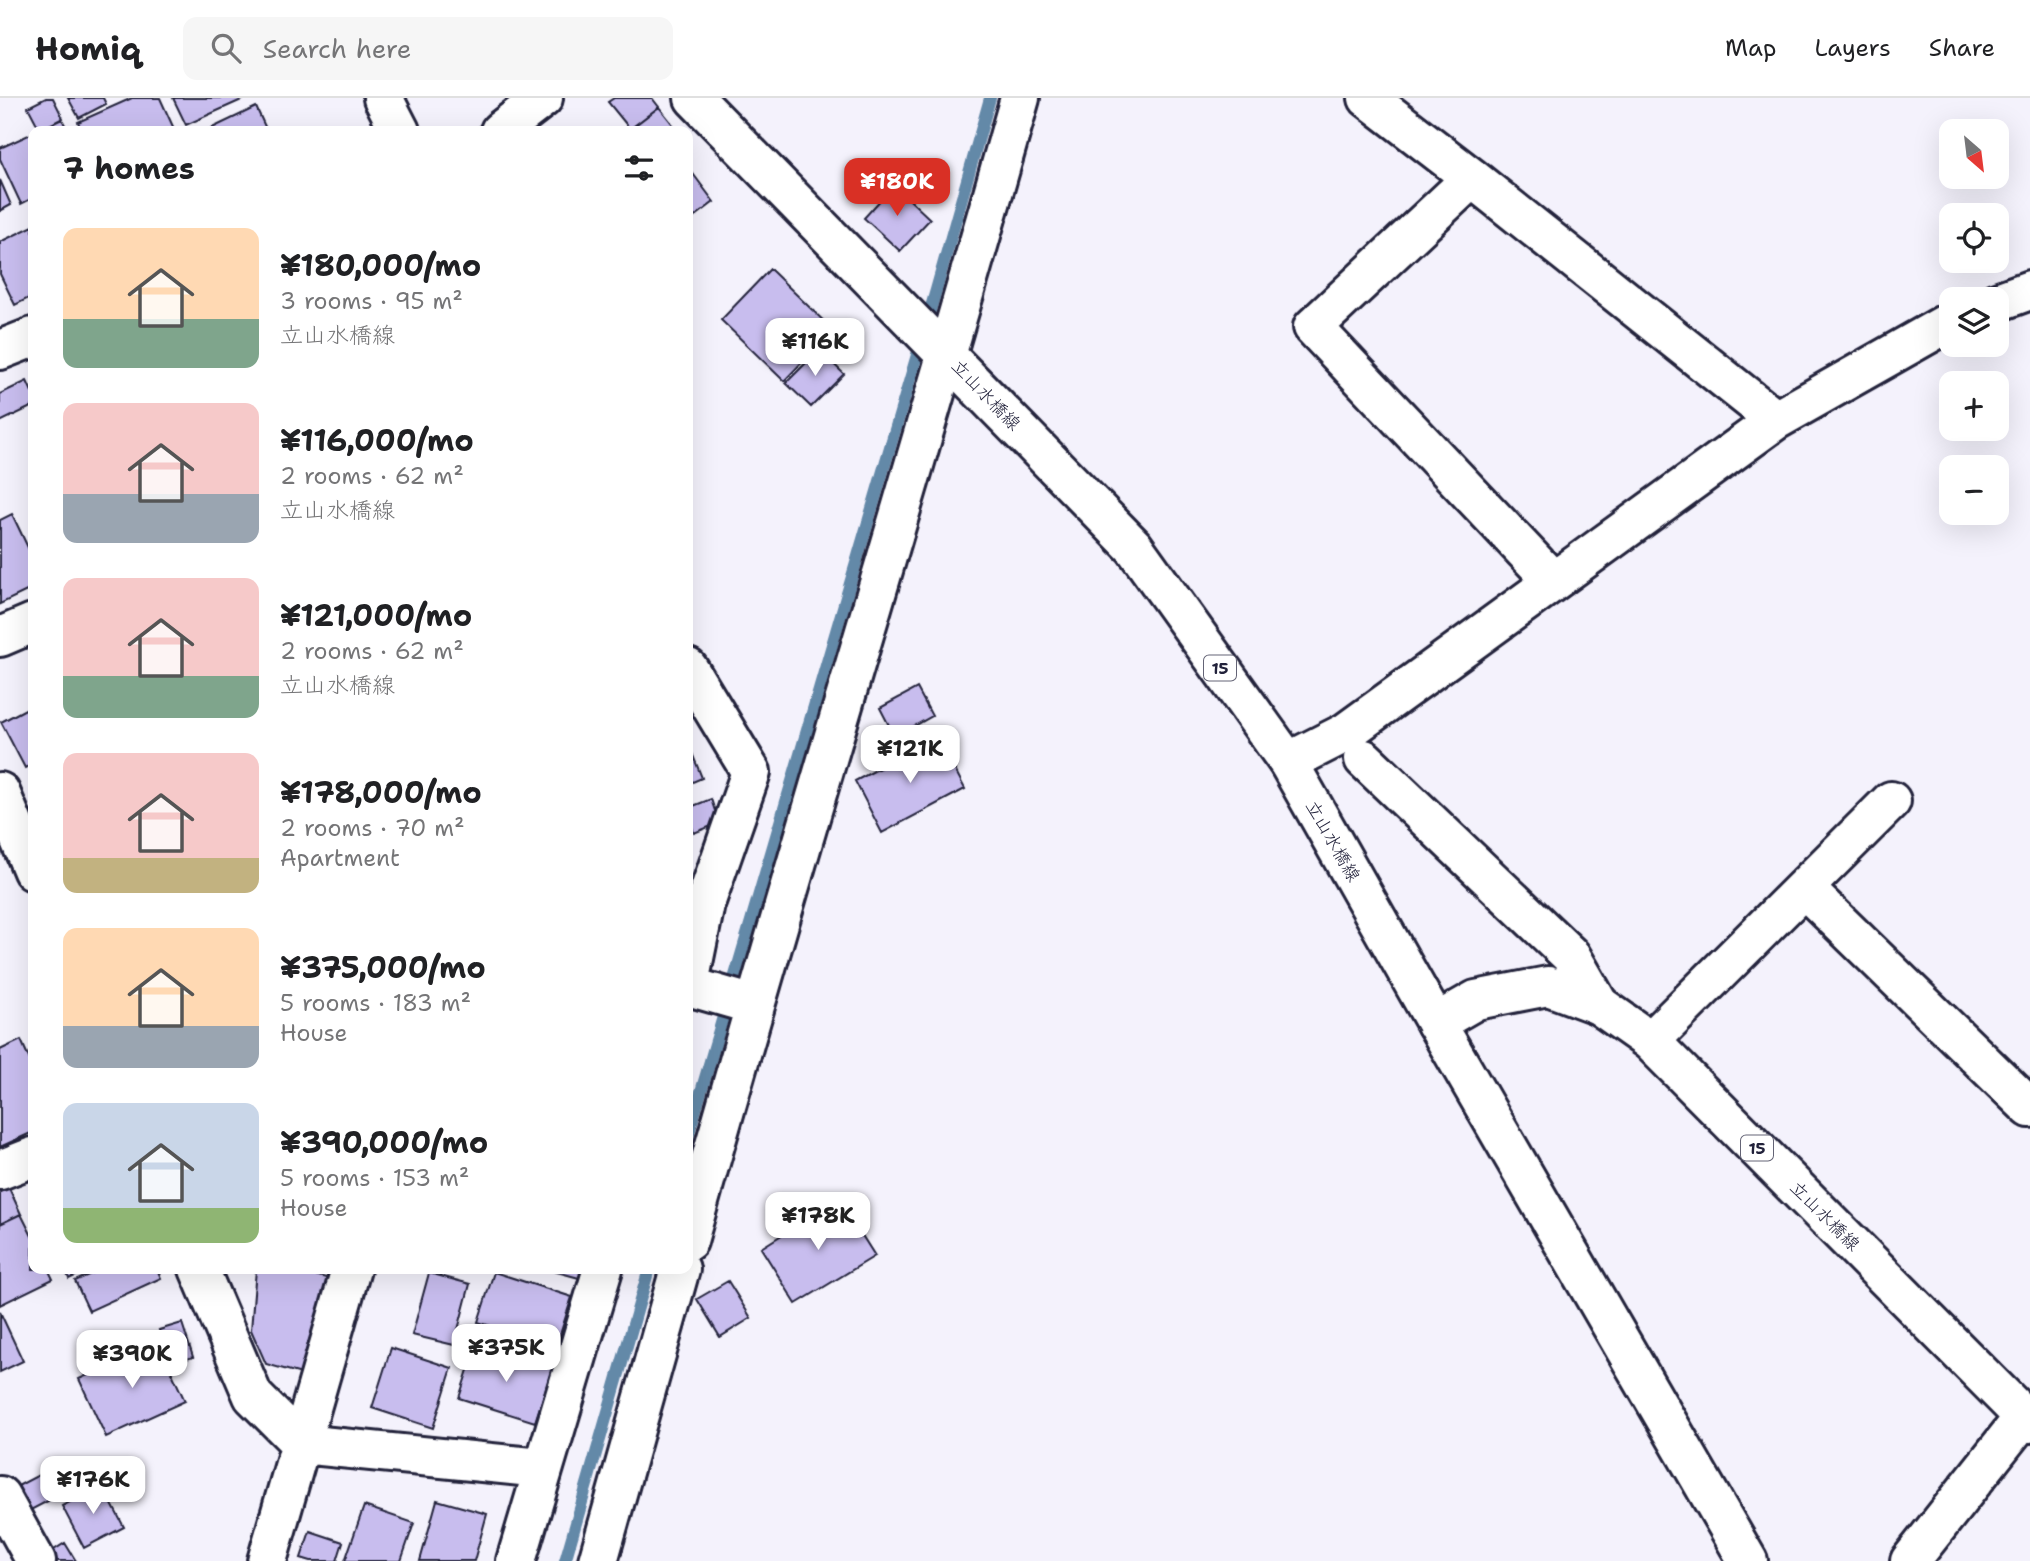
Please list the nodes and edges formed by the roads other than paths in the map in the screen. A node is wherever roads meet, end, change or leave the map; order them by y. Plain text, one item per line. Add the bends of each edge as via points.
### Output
1 (383, 98) edge
2 (543, 98) edge
3 (694, 98) edge
4 (1020, 98) edge
5 (1368, 98) edge
6 (397, 126) edge
7 (507, 126) edge
8 (1472, 178) junction
9 (2030, 290) edge
10 (2009, 298) edge
11 (1939, 328) edge
12 (28, 339) edge
13 (0, 349) edge
14 (948, 356) junction
15 (1776, 420) junction
16 (1553, 581) junction
17 (28, 625) edge
18 (0, 637) edge
19 (693, 676) edge
20 (1364, 759) dead end
21 (1288, 762) junction
22 (0, 792) edge
23 (1891, 800) dead end
24 (19, 860) edge
25 (1804, 888) junction
26 (696, 908) edge
27 (693, 938) edge
28 (693, 988) edge
29 (754, 1004) junction
30 (1599, 1006) junction
31 (1436, 1023) junction
32 (1650, 1041) junction
33 (2030, 1108) edge
34 (28, 1159) edge
35 (0, 1170) edge
36 (693, 1223) edge
37 (202, 1274) edge
38 (350, 1274) edge
39 (601, 1274) edge
40 (679, 1274) edge
41 (2027, 1420) edge
42 (301, 1444) junction
43 (542, 1468) junction
44 (0, 1496) edge
45 (36, 1561) edge
46 (267, 1561) edge
47 (516, 1561) edge
48 (598, 1561) edge
49 (1748, 1561) edge
50 (1910, 1561) edge

1 - 6 street
2 - 7 street
3 - 14 street, 立山水橋線 / 15
4 - 14 street
5 - 8 street
8 - 15 street
8 - 16 street via 1313,327
9 - 10 street
11 - 15 street
12 - 13 street
14 - 21 street, 立山水橋線 / 15 via 1134,547
14 - 29 street
15 - 16 street
16 - 21 street via 1345,733
17 - 18 street
19 - 26 street via 751,772
20 - 30 street via 1571,956
21 - 31 street, 立山水橋線 / 15
22 - 24 street
23 - 25 street
25 - 32 street
25 - 33 street
26 - 27 street
28 - 29 street
29 - 36 street
30 - 31 street, 立山水橋線 / 15 via 1548,986 1476,1000
30 - 32 street, 立山水橋線 / 15
31 - 49 street
32 - 41 street, 立山水橋線 / 15
34 - 35 street
37 - 42 street via 253,1396
38 - 42 street
39 - 43 street
40 - 48 street
41 - 50 street
42 - 43 street
42 - 46 street
43 - 47 street
44 - 45 street

